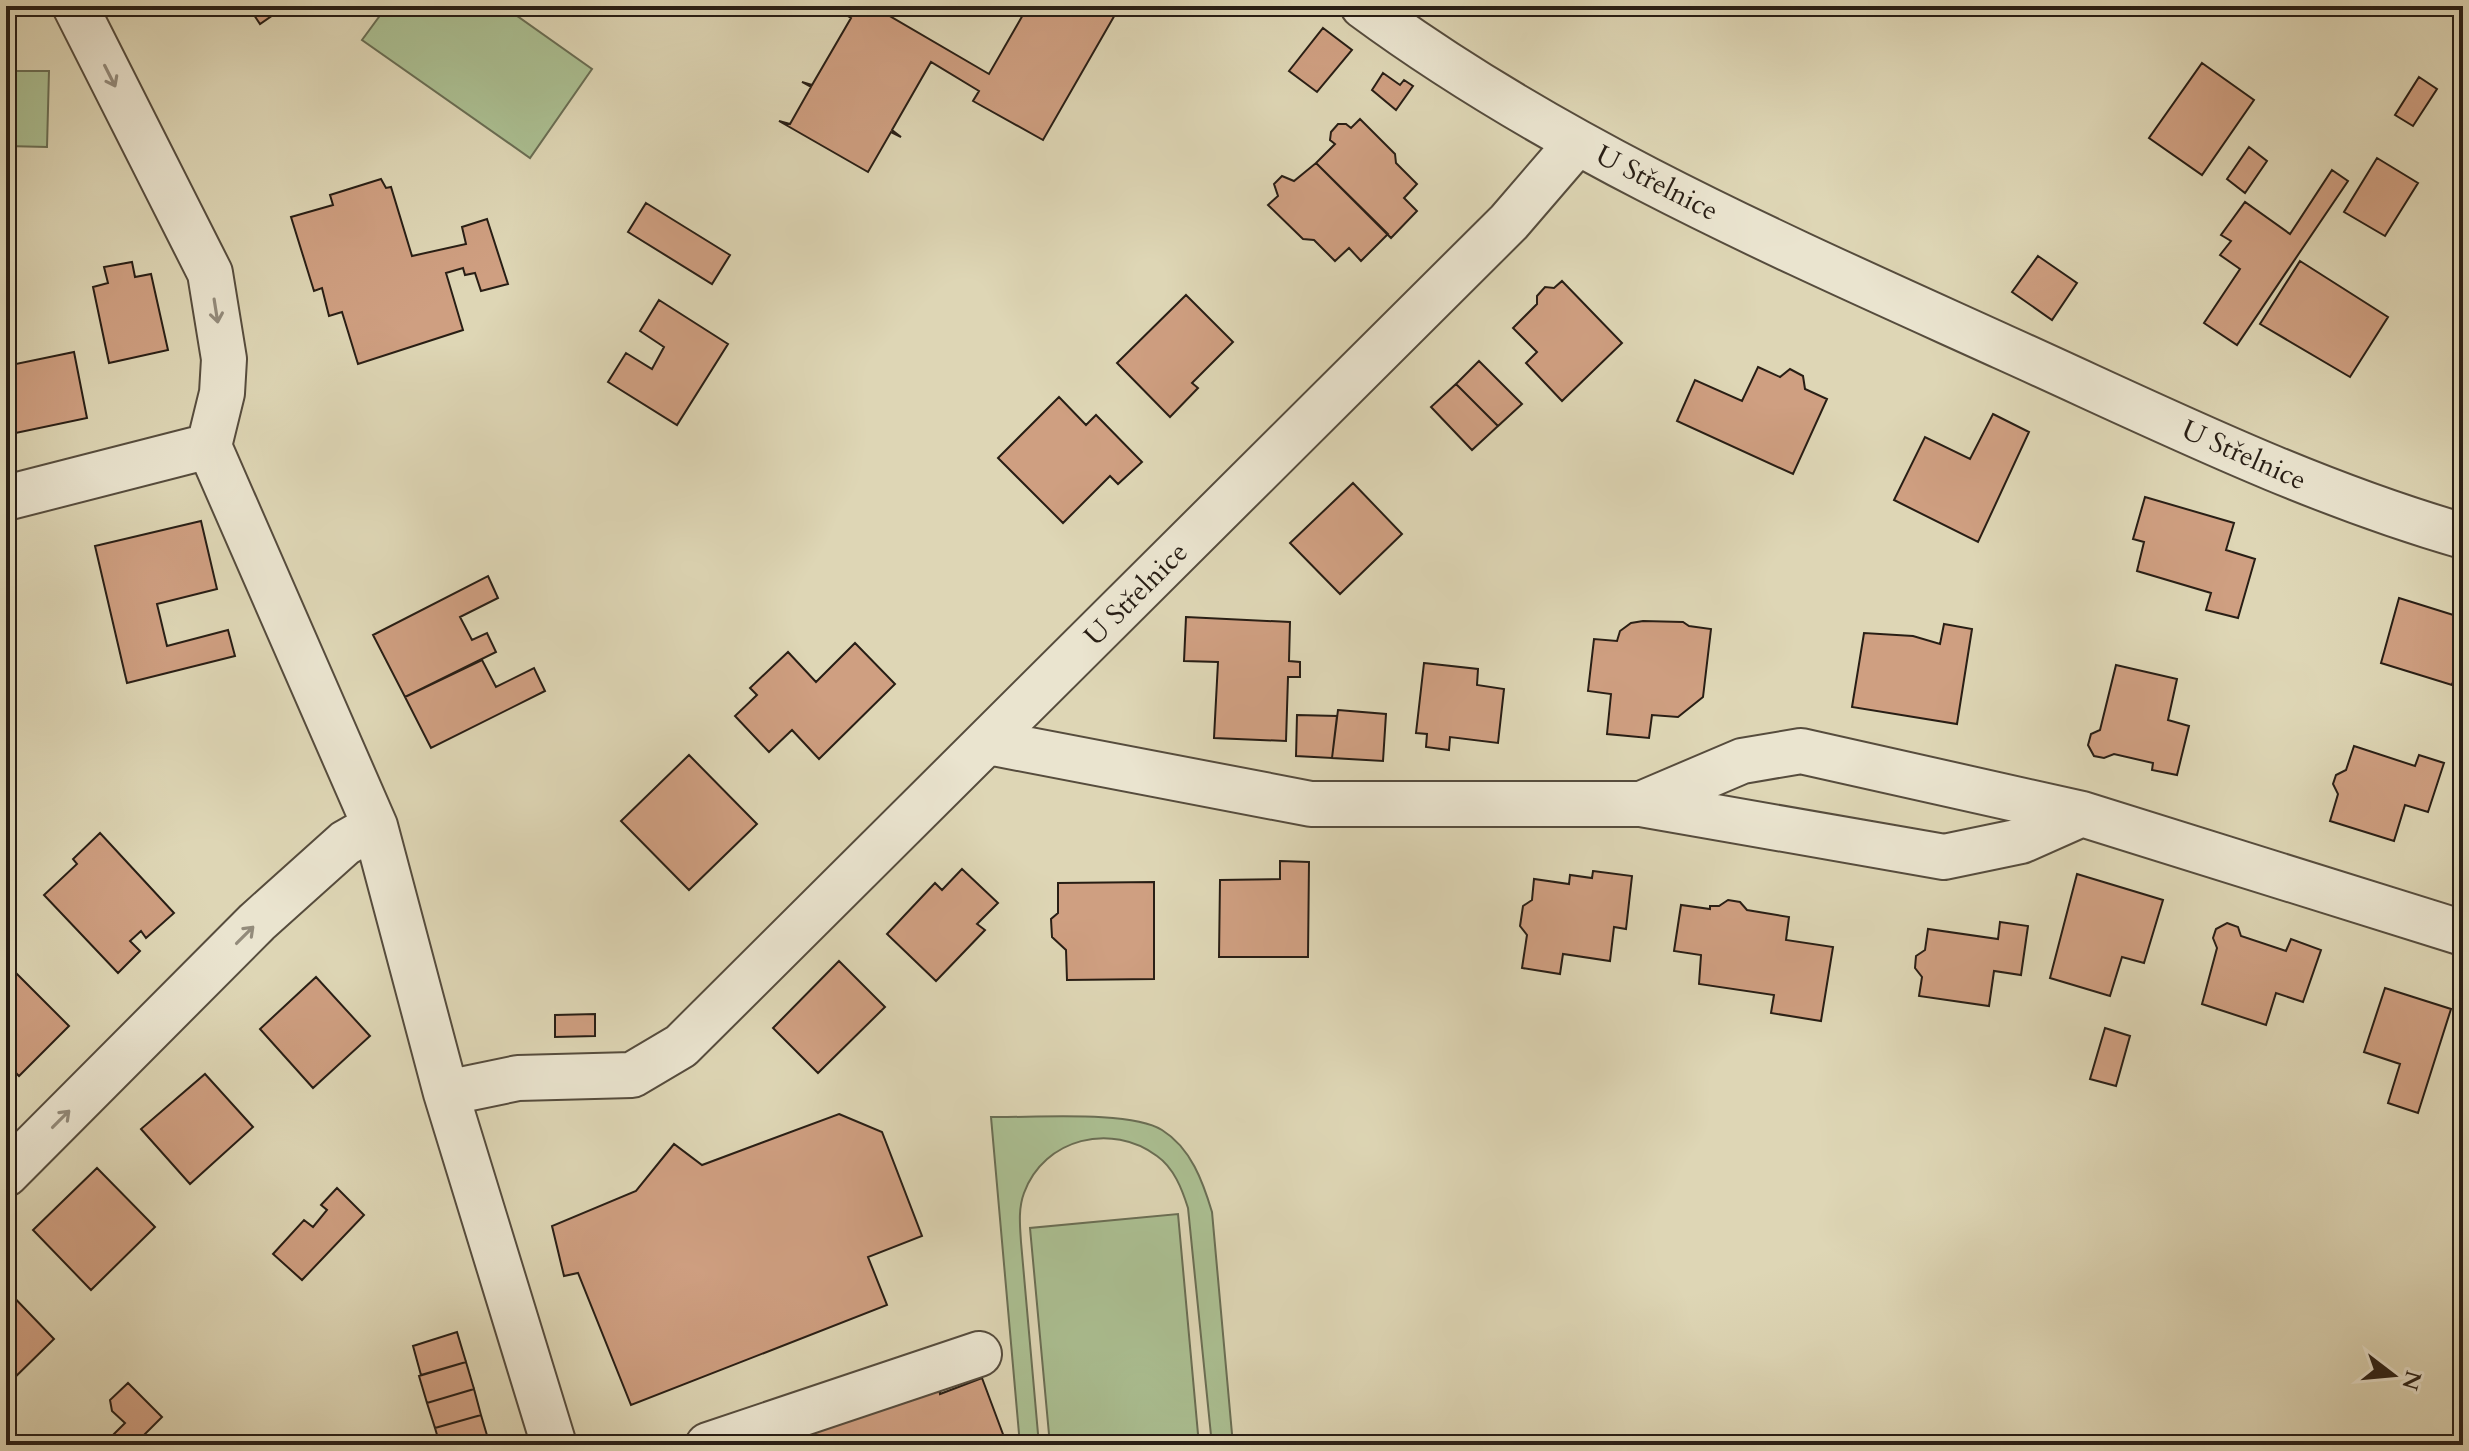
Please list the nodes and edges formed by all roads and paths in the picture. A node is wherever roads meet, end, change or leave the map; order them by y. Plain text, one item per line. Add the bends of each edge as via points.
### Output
1 (75, 6) edge
2 (1363, 6) edge
3 (1577, 143) junction
4 (209, 446) junction
5 (6, 498) edge
6 (2463, 536) edge
7 (988, 742) junction
8 (1641, 804) junction
9 (2082, 814) junction
10 (375, 826) junction
11 (2463, 933) edge
12 (446, 1093) junction
13 (6, 1174) edge
14 (979, 1354) dead end
15 (554, 1445) edge
16 (708, 1445) edge

1 -> 4 street via 210,273 224,359
2 - 3 street
3 - 6 street, U Střelnice via 1771,241 2297,480
3 - 7 street, U Střelnice via 1509,222
4 - 5 street
4 - 10 street
7 - 8 street via 1311,804
7 - 12 street, U Střelnice via 681,1046 632,1075 518,1078
8 - 9 street via 1944,857 2021,841
8 - 9 street via 1742,761 1801,751
9 - 11 street
10 - 12 street
13 -> 10 street via 257,922 345,843
12 - 15 street
14 - 16 street

